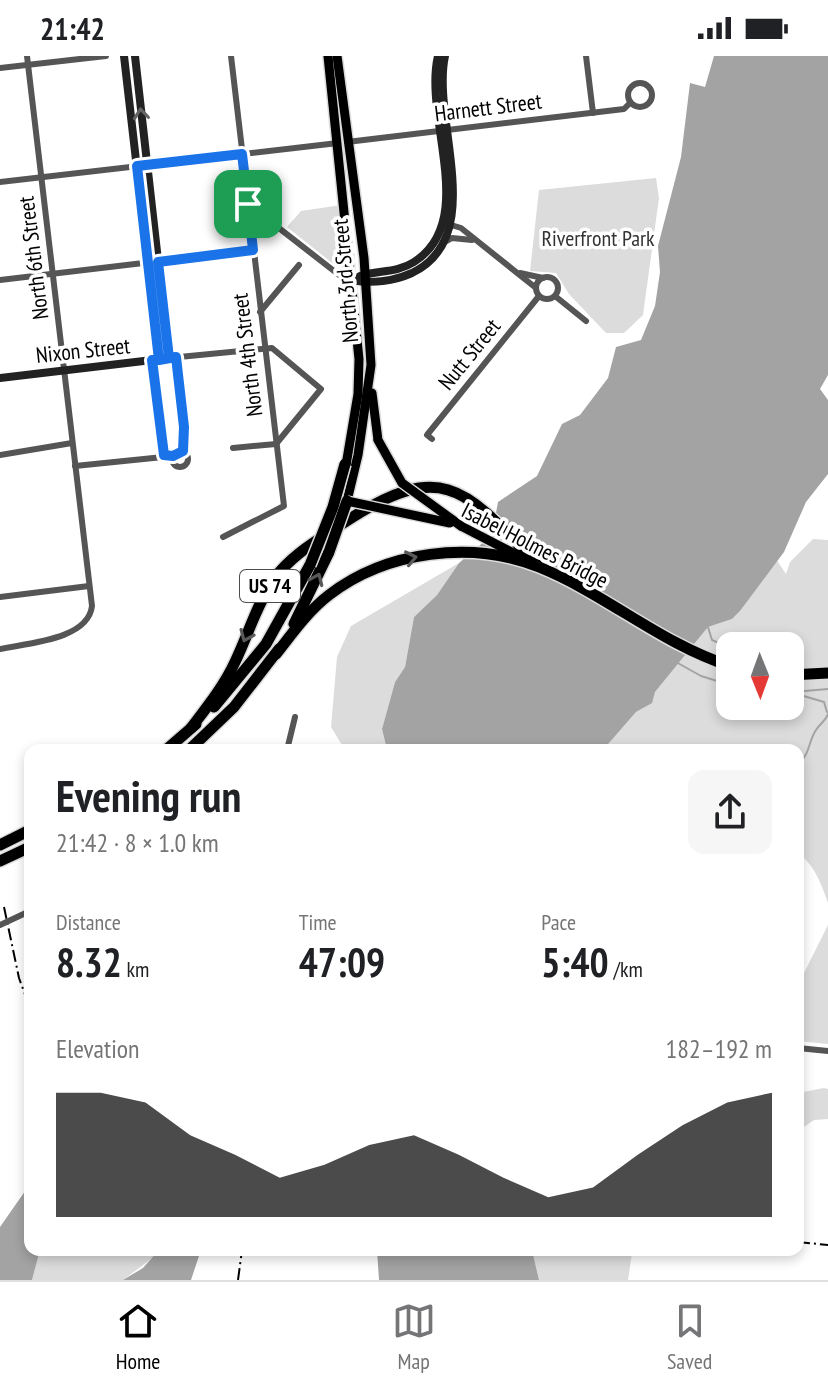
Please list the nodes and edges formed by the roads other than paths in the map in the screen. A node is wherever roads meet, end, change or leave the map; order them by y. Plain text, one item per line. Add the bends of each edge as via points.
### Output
1 (27, 56) edge
2 (106, 56) edge
3 (124, 56) edge
4 (135, 56) edge
5 (231, 56) edge
6 (328, 56) edge
7 (337, 56) edge
8 (438, 56) edge
9 (445, 56) edge
10 (586, 56) edge
11 (28, 65) junction
12 (0, 68) edge
13 (630, 103) junction
14 (593, 113) junction
15 (443, 130) junction
16 (342, 142) junction
17 (242, 154) junction
18 (142, 166) junction
19 (42, 178) junction
20 (0, 182) edge
21 (248, 204) junction
22 (448, 224) junction
23 (445, 242) junction
24 (478, 243) junction
25 (253, 250) junction
26 (158, 262) junction
27 (148, 263) junction
28 (299, 265) dead end
29 (516, 272) junction
30 (53, 274) junction
31 (365, 278) junction
32 (543, 278) junction
33 (0, 280) edge
34 (352, 280) junction
35 (538, 292) junction
36 (555, 296) junction
37 (260, 312) junction
38 (586, 321) dead end
39 (265, 347) junction
40 (173, 358) junction
41 (156, 360) junction
42 (371, 365) junction
43 (64, 370) junction
44 (474, 376) junction
45 (0, 378) edge
46 (481, 382) dead end
47 (430, 437) dead end
48 (72, 443) junction
49 (276, 444) junction
50 (233, 448) dead end
51 (189, 453) junction
52 (0, 455) edge
53 (164, 455) junction
54 (173, 456) junction
55 (345, 464) junction
56 (75, 466) junction
57 (347, 501) junction
58 (461, 526) junction
59 (223, 537) dead end
60 (538, 566) junction
61 (89, 586) junction
62 (0, 597) edge
63 (0, 649) edge
64 (276, 654) junction
65 (716, 660) edge
66 (828, 673) edge
67 (804, 674) edge
68 (295, 717) dead end
69 (191, 728) junction
70 (173, 744) edge
71 (195, 744) edge
72 (288, 744) edge
73 (24, 833) edge
74 (0, 845) edge
75 (24, 850) edge
76 (0, 861) edge
77 (24, 914) edge
78 (0, 925) edge
79 (804, 1049) edge
80 (828, 1051) edge

1 - 11 street, North 6th Street
2 - 11 street
3 - 18 street
18 -> 4 street
5 - 17 street, North 4th Street
6 - 16 main road, North 3rd Street
7 - 16 main road, North 3rd Street
8 - 15 street via 434,83
9 - 15 street
10 - 14 street
11 - 12 street
11 - 19 street, North 6th Street
13 - 13 street via 648,104 649,87 633,85
13 - 14 street, Harnett Street via 624,109
14 - 15 street, Harnett Street
15 - 16 street, Harnett Street
15 - 22 street via 453,199
16 - 17 street, Harnett Street
16 - 31 main road, North 3rd Street
16 - 34 main road, North 3rd Street
17 - 18 street, Harnett Street
17 - 21 street, North 4th Street
18 - 19 street, Harnett Street
18 - 26 street
18 - 27 street
19 - 20 street, Harnett Street
19 - 30 street, North 6th Street
21 - 25 street, North 4th Street
21 - 34 street
22 - 23 street
22 - 24 street
22 - 31 street via 414,262
23 - 24 street via 458,238
23 - 31 street via 410,274
24 - 29 street
25 - 26 street
25 - 37 street, North 4th Street
26 - 27 street
26 - 40 street
27 - 30 street
27 - 41 street
28 - 37 street
29 - 32 street
29 - 35 street
30 - 33 street
30 - 43 street, North 6th Street
31 - 34 street
31 - 42 main road, North 3rd Street
32 - 35 street
32 - 36 street via 557,286
34 - 55 main road, North 3rd Street via 358,394
35 - 36 street via 548,299
35 - 44 street, Nutt Street
36 - 38 street
37 - 39 street, North 4th Street
39 - 40 street, Nixon Street
39 - 49 street, North 4th Street
39 - 49 street via 321,389
40 - 41 street, Nixon Street
40 - 51 street
41 - 43 street, Nixon Street
41 - 53 street
42 - 57 main road, North 3rd Street
42 - 58 main road, bridge via 378,440 402,483
43 - 45 street, Nixon Street
43 - 48 street, North 6th Street
44 - 46 street
44 - 47 street, Nutt Street
48 - 52 street
48 - 56 street, North 6th Street
49 - 50 street
49 - 59 street, North 4th Street via 284,506
51 - 54 street
51 - 54 street via 181,468
53 - 54 street
53 - 56 street
55 - 57 main road, bridge
55 - 69 highway, bridge via 310,565 266,644
56 - 61 street, North 6th Street
57 - 58 main road, Isabel Holmes Bridge, bridge
64 -> 57 highway, bridge via 329,552
58 - 60 main road, Isabel Holmes Bridge / US 74
64 -> 60 highway, US 74 via 339,588 386,564 434,554 483,555
60 - 65 highway, Isabel Holmes Bridge / US 74
60 -> 69 highway, US 74 via 467,497 439,487 399,491 312,544 282,570 263,598 230,672
61 - 62 street
61 - 63 street, North 6th Street via 90,617 75,630
64 - 71 highway, US 74 via 234,707
66 - 67 highway
68 - 72 street
69 - 70 highway, US 74
73 - 74 highway
75 - 76 highway
77 - 78 street, bridge
79 - 80 street

